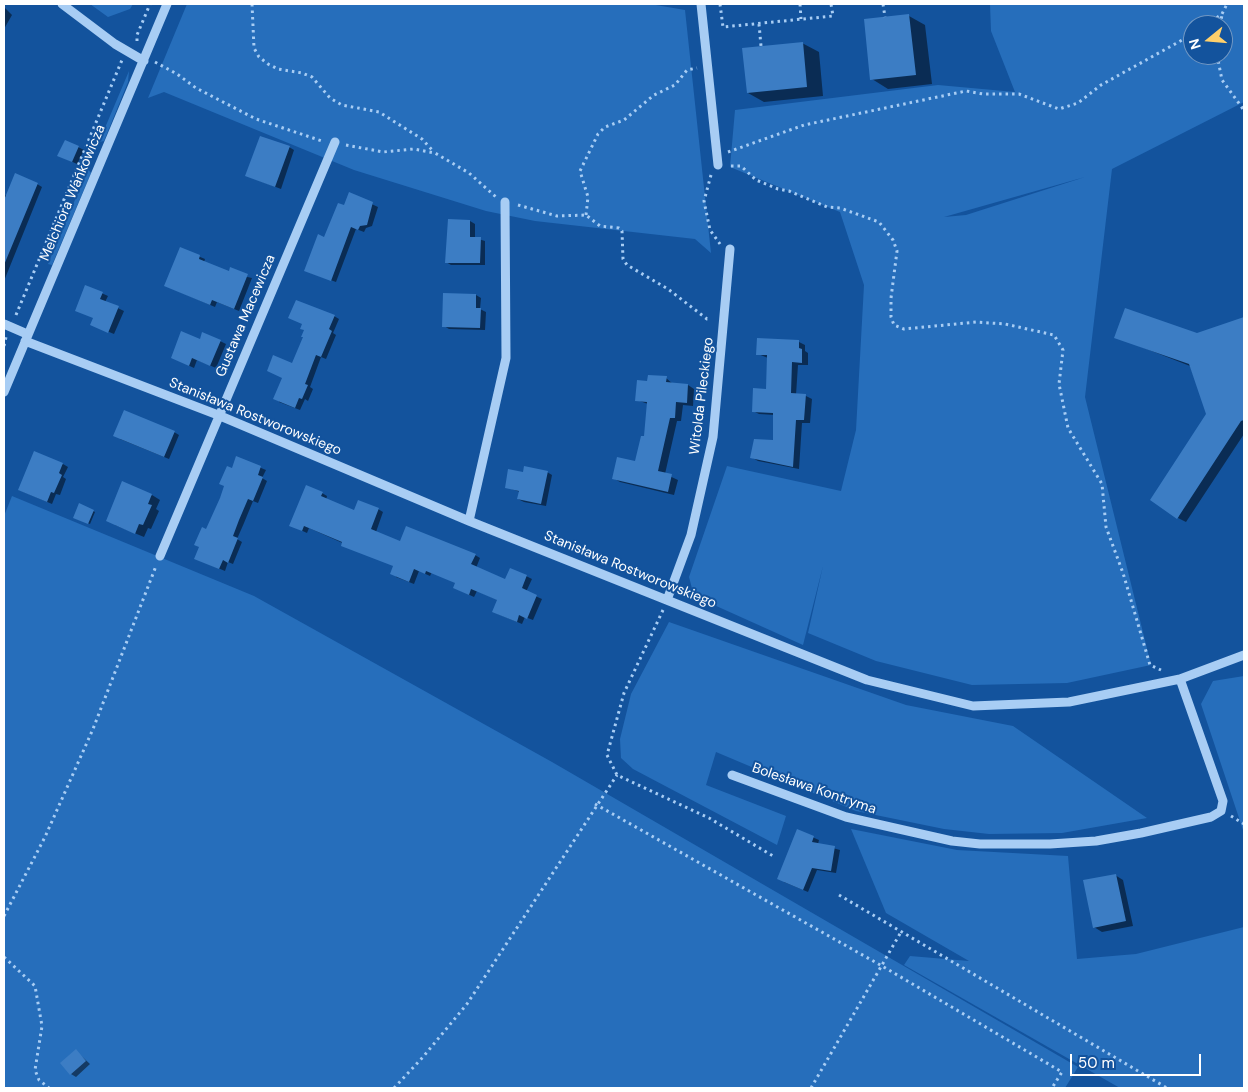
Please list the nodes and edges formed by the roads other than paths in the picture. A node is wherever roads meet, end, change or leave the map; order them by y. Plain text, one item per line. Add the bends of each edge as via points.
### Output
1 (62, 4) edge
2 (167, 4) edge
3 (701, 4) edge
4 (145, 59) junction
5 (335, 142) road end
6 (718, 165) road end
7 (505, 202) road end
8 (730, 249) road end
9 (7, 325) edge
10 (26, 337) junction
11 (4, 392) edge
12 (218, 416) junction
13 (469, 521) junction
14 (160, 556) road end
15 (667, 600) junction
16 (1244, 655) edge
17 (1180, 679) junction
18 (732, 775) dead end

1 - 4 street via 126,51
2 - 4 street, Melchiora Wańkowicza
3 - 6 street
4 - 10 street, Melchiora Wańkowicza
5 - 12 street, Gustawa Macewicza
7 - 13 street via 506,358
8 - 15 street, Witolda Pileckiego via 713,437 691,535
9 - 10 street, Stanisława Rostworowskiego
10 - 11 street, Melchiora Wańkowicza
10 - 12 street, Stanisława Rostworowskiego
12 - 13 street, Stanisława Rostworowskiego
12 - 14 street, Gustawa Macewicza
13 - 15 street, Stanisława Rostworowskiego
15 - 17 street, Stanisława Rostworowskiego via 867,680 973,706 1068,702
16 - 17 street, Stanisława Rostworowskiego
17 - 18 street, Bolesława Kontryma via 1223,801 1221,811 1211,817 1141,833 1096,841 1050,844 952,842 846,817

